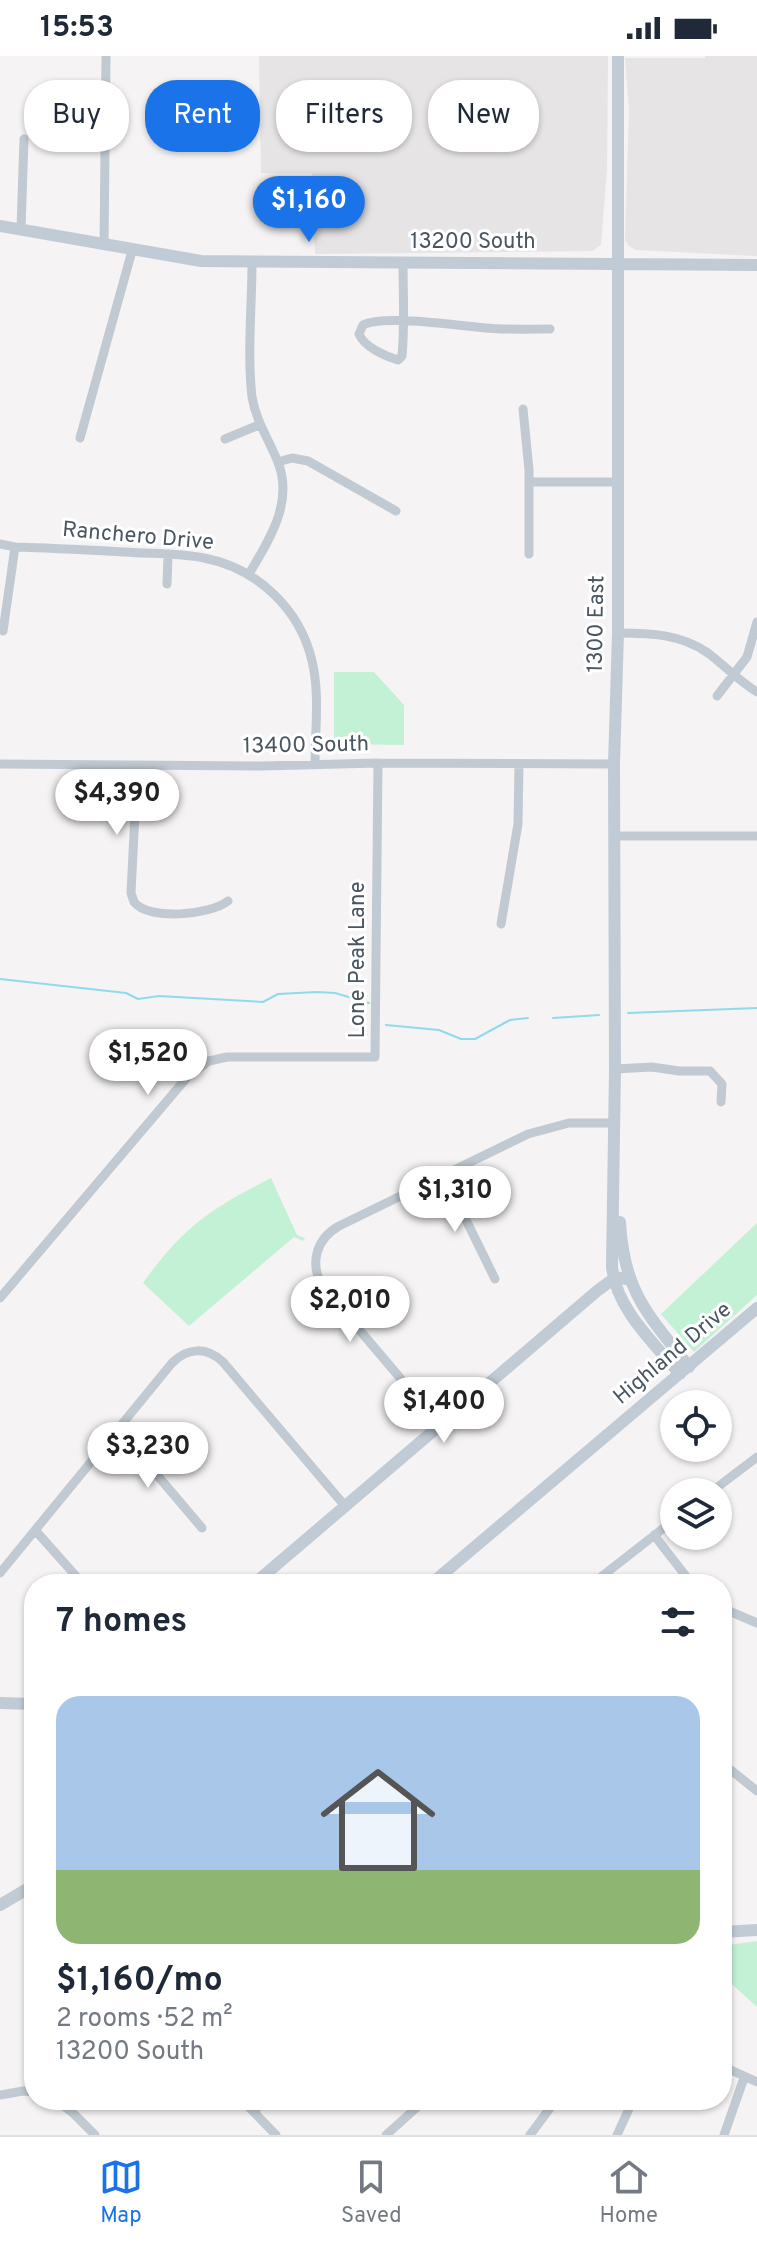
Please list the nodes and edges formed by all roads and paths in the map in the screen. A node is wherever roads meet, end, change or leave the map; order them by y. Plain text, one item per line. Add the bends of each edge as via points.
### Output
1 (106, 56) edge
2 (618, 56) edge
3 (24, 139) dead end
4 (0, 226) edge
5 (21, 229) junction
6 (104, 245) junction
7 (132, 251) junction
8 (252, 262) junction
9 (403, 263) junction
10 (618, 263) junction
11 (757, 265) edge
12 (403, 322) junction
13 (550, 329) dead end
14 (523, 409) dead end
15 (259, 425) junction
16 (80, 438) dead end
17 (225, 439) dead end
18 (278, 462) junction
19 (530, 482) junction
20 (618, 482) junction
21 (396, 511) dead end
22 (0, 544) edge
23 (15, 547) junction
24 (529, 554) dead end
25 (168, 555) junction
26 (249, 574) junction
27 (167, 584) dead end
28 (757, 622) edge
29 (3, 631) dead end
30 (618, 633) junction
31 (734, 676) junction
32 (757, 692) edge
33 (717, 696) dead end
34 (378, 763) junction
35 (0, 764) edge
36 (519, 764) junction
37 (614, 764) junction
38 (152, 765) junction
39 (315, 765) junction
40 (614, 836) junction
41 (757, 836) edge
42 (228, 901) dead end
43 (501, 924) dead end
44 (615, 1069) junction
45 (721, 1102) dead end
46 (613, 1123) junction
47 (444, 1175) junction
48 (612, 1192) junction
49 (495, 1279) dead end
50 (614, 1279) junction
51 (630, 1280) junction
52 (4, 1285) edge
53 (0, 1298) edge
54 (756, 1309) edge
55 (647, 1334) junction
56 (688, 1371) junction
57 (440, 1425) junction
58 (617, 1428) junction
59 (118, 1429) junction
60 (757, 1457) edge
61 (729, 1478) edge
62 (345, 1506) junction
63 (202, 1528) dead end
64 (35, 1530) junction
65 (660, 1530) edge
66 (654, 1535) junction
67 (0, 1573) edge
68 (74, 1574) edge
69 (266, 1574) edge
70 (443, 1574) edge
71 (605, 1574) edge
72 (684, 1574) edge
73 (732, 1612) edge
74 (757, 1623) edge
75 (0, 1703) edge
76 (24, 1704) edge
77 (732, 1771) edge
78 (757, 1791) edge
79 (24, 1891) edge
80 (0, 1905) edge
81 (757, 1930) edge
82 (732, 1931) edge
83 (732, 2071) edge
84 (744, 2078) junction
85 (757, 2082) edge
86 (24, 2091) edge
87 (0, 2095) edge
88 (69, 2110) edge
89 (417, 2110) edge
90 (549, 2110) edge
91 (628, 2110) edge
92 (254, 2111) edge
93 (95, 2135) edge
94 (276, 2135) edge
95 (386, 2135) edge
96 (530, 2135) edge
97 (617, 2135) edge
98 (724, 2135) edge

1 - 6 street
2 - 10 main road, 1300 East
3 - 5 street
4 - 5 main road, 13200 South
5 - 6 main road, 13200 South
6 - 7 main road, 13200 South
7 - 8 main road, 13200 South
7 - 16 street
8 - 9 main road, 13200 South
8 - 15 street via 251,380
9 - 10 main road, 13200 South
9 - 12 street
10 - 11 main road, 13200 South
10 - 20 main road, 1300 East
12 - 12 street via 368,322 359,334 364,342 400,359
12 - 13 street
14 - 19 street
15 - 17 street
15 - 18 street
18 - 21 street via 308,461
18 - 26 street via 281,509
19 - 20 street
19 - 24 street
20 - 30 main road, 1300 East
22 - 23 street, Ranchero Drive
23 - 25 street, Ranchero Drive
23 - 29 street
25 - 26 street, Ranchero Drive via 206,558
25 - 27 street
26 - 39 street, Ranchero Drive via 285,606 307,645 315,674
28 - 31 street via 750,649
30 - 31 street via 686,642
30 - 37 main road, 1300 East
31 - 32 street
31 - 33 street
34 - 36 street, 13400 South
34 - 39 street, 13400 South
34 - 52 street, Lone Peak Lane via 375,1057 227,1057 202,1065
35 - 38 street, 13400 South
36 - 37 street, 13400 South
36 - 43 street via 517,832
37 - 40 main road, 1300 East
38 - 39 street, 13400 South
38 - 42 street via 135,813 134,902 148,912 204,912
40 - 41 street
40 - 44 main road, 1300 East
44 - 45 street via 710,1071 722,1084
44 - 46 main road, 1300 East
46 - 47 street via 569,1123 538,1130
46 - 48 main road, 1300 East
47 - 49 street
47 - 57 street via 332,1230 316,1260 323,1287
48 - 50 main road, 1300 East
48 - 51 main road, 1300 East
50 - 51 main road
50 - 55 main road, 1300 East
50 - 57 main road
51 - 56 main road, 1300 East
52 - 53 street, Lone Peak Lane
54 - 56 main road, Highland Drive via 729,1342
55 - 56 main road, 1300 East
55 - 58 main road via 664,1374
56 - 58 main road, Highland Drive
57 - 62 main road
58 - 70 main road, Highland Drive
59 - 62 street via 176,1359 190,1351 207,1352 223,1362
59 - 63 street
59 - 64 street
60 - 61 street
62 - 69 main road
64 - 67 street
64 - 68 street
65 - 66 street
66 - 71 street
66 - 72 street
73 - 74 street
75 - 76 main road
77 - 78 street
79 - 80 main road
81 - 82 main road
83 - 84 street
84 - 85 street
84 - 98 street
86 - 87 street
88 - 93 street
89 - 95 street via 401,2129
90 - 96 street
91 - 97 street
92 - 94 street

